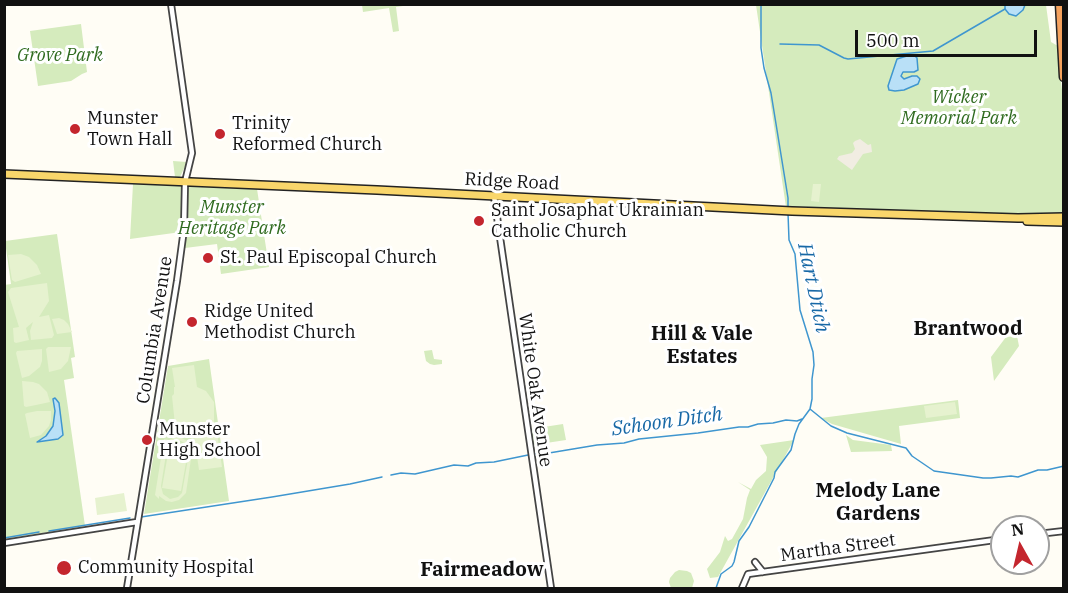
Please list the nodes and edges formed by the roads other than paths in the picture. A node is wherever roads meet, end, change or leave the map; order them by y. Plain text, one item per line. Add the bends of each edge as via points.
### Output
1 (171, 4) edge
2 (1060, 4) edge
3 (1063, 45) edge
4 (1064, 78) edge
5 (4, 174) edge
6 (185, 182) junction
7 (494, 196) junction
8 (1064, 217) edge
9 (1018, 218) junction
10 (1064, 222) edge
11 (137, 522) junction
12 (990, 541) edge
13 (4, 543) edge
14 (755, 562) dead end
15 (763, 572) junction
16 (127, 588) edge
17 (551, 588) edge
18 (742, 588) edge

1 - 6 street, Columbia Avenue via 192,153
2 - 3 highway
3 - 4 highway
5 - 6 main road, Ridge Road
6 - 7 main road, Ridge Road
6 - 11 street, Columbia Avenue via 177,280
7 - 9 main road, Ridge Road
7 - 17 street, White Oak Avenue
8 - 9 main road, Ridge Road
9 - 10 main road, Ridge Road
11 - 13 street
11 - 16 street, Columbia Avenue
12 - 15 street, Martha Street
14 - 15 street
15 - 18 street, Martha Street via 748,574

